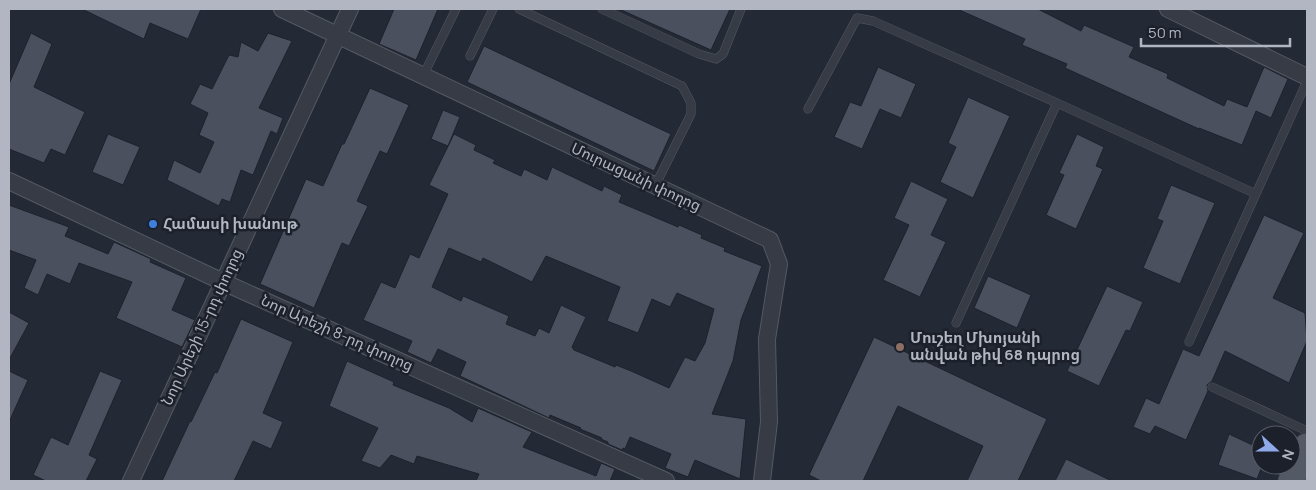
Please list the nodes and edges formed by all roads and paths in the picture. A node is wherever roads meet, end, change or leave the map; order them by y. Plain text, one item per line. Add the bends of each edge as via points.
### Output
1 (282, 9) edge
2 (350, 9) edge
3 (456, 9) edge
4 (494, 9) edge
5 (519, 9) edge
6 (602, 9) edge
7 (741, 9) edge
8 (1168, 9) edge
9 (337, 36) junction
10 (470, 56) dead end
11 (423, 76) junction
12 (1307, 77) edge
13 (1307, 81) edge
14 (1057, 103) junction
15 (808, 109) dead end
16 (9, 181) edge
17 (655, 186) junction
18 (1256, 194) junction
19 (223, 282) junction
20 (956, 323) dead end
21 (1189, 342) dead end
22 (1212, 387) dead end
23 (1307, 431) edge
24 (1307, 446) edge
25 (1295, 480) edge
26 (131, 481) edge
27 (666, 481) edge
28 (762, 481) edge

1 - 9 street, Մուրացանի փողոց
2 - 9 street, Նոր Արեշի 15-րդ փողոց
3 - 11 lane
4 - 10 lane
5 - 17 lane via 682,86 691,103 691,114
6 - 7 lane via 716,59 723,54
8 - 12 street
9 - 11 street, Մուրացանի փողոց
9 - 19 street, Նոր Արեշի 15-րդ փողոց
11 - 17 street, Մուրացանի փողոց
13 - 18 lane
14 - 15 lane via 873,21 857,18
14 - 18 lane
14 - 20 lane
16 - 19 street, Նոր Արեշի 8-րդ փողոց
17 - 28 street, Մուրացանի փողոց via 770,240 779,264 767,339 769,422
18 - 21 lane
19 - 26 street, Նոր Արեշի 15-րդ փողոց
19 - 27 street, Նոր Արեշի 8-րդ փողոց
22 - 23 lane
24 - 25 main road

